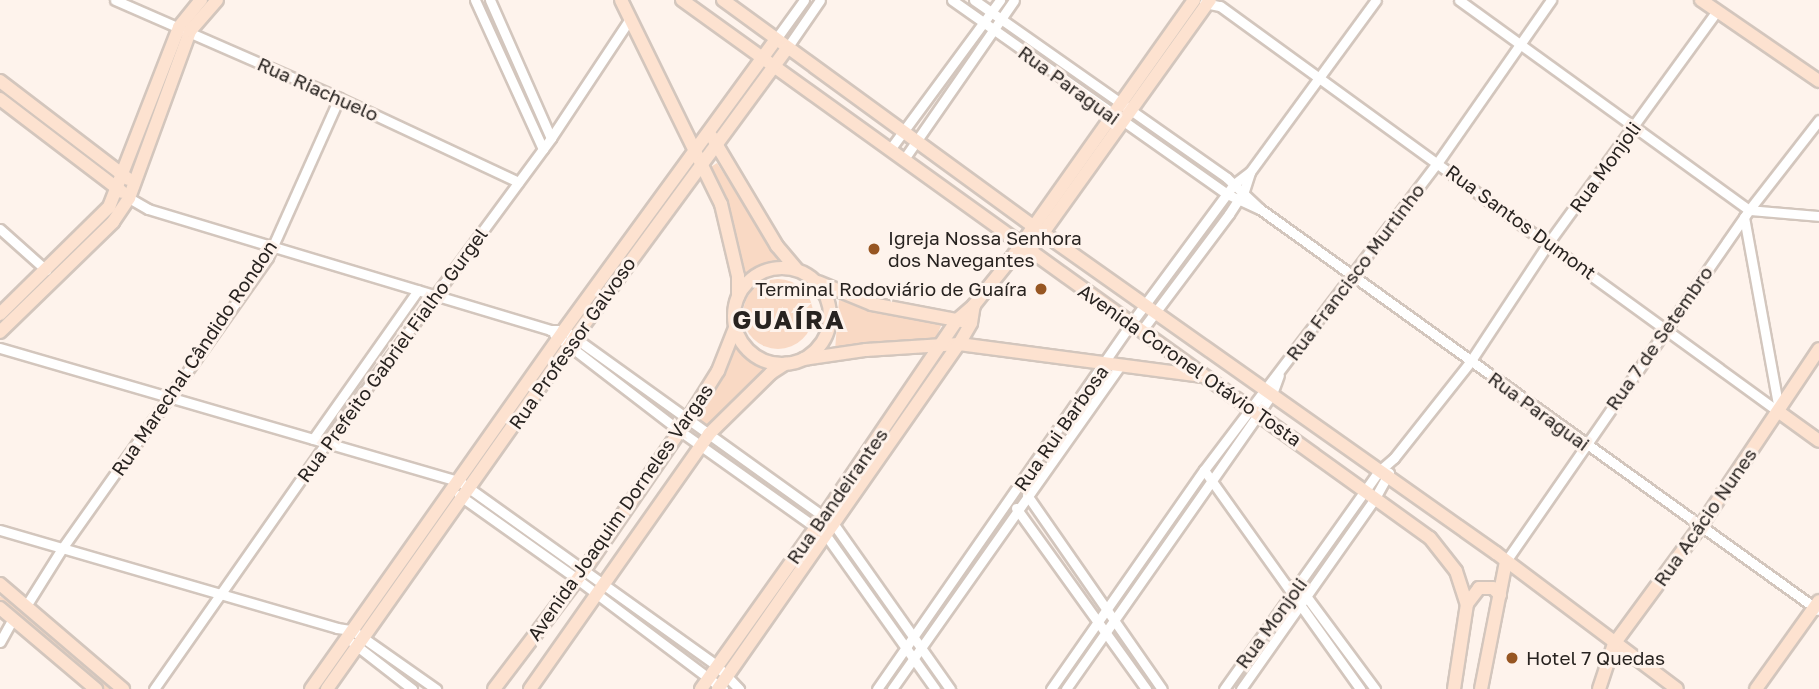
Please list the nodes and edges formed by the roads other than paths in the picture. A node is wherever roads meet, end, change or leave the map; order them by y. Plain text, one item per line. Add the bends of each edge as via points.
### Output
1 (115, 0) edge
2 (201, 0) edge
3 (217, 0) edge
4 (475, 0) edge
5 (490, 0) edge
6 (621, 0) edge
7 (682, 0) edge
8 (723, 0) edge
9 (804, 0) edge
10 (820, 0) edge
11 (952, 0) edge
12 (974, 0) edge
13 (1000, 0) edge
14 (1014, 0) edge
15 (1376, 0) edge
16 (1459, 0) edge
17 (1552, 0) edge
18 (1701, 0) edge
19 (1208, 2) edge
20 (1717, 11) junction
21 (991, 12) junction
22 (1000, 19) junction
23 (629, 20) junction
24 (983, 23) junction
25 (185, 29) junction
26 (992, 30) junction
27 (776, 39) junction
28 (1519, 43) junction
29 (787, 48) junction
30 (769, 61) junction
31 (1060, 61) junction
32 (1052, 72) junction
33 (1319, 77) junction
34 (0, 81) edge
35 (1819, 81) edge
36 (848, 91) junction
37 (340, 98) junction
38 (0, 99) edge
39 (1127, 108) junction
40 (837, 110) junction
41 (1118, 120) junction
42 (1819, 120) edge
43 (1634, 127) junction
44 (708, 130) junction
45 (904, 131) junction
46 (551, 138) junction
47 (917, 139) junction
48 (715, 142) junction
49 (891, 148) junction
50 (543, 149) junction
51 (1185, 149) junction
52 (693, 150) junction
53 (904, 159) junction
54 (1178, 161) junction
55 (1438, 162) junction
56 (700, 163) junction
57 (1250, 172) junction
58 (129, 179) junction
59 (518, 182) junction
60 (1234, 184) junction
61 (118, 189) junction
62 (1244, 191) junction
63 (989, 193) junction
64 (1227, 194) junction
65 (129, 198) junction
66 (1238, 201) junction
67 (1260, 209) junction
68 (975, 211) junction
69 (1747, 213) junction
70 (1819, 216) edge
71 (0, 229) edge
72 (645, 229) junction
73 (1038, 229) junction
74 (1549, 242) junction
75 (274, 247) junction
76 (1188, 247) junction
77 (1024, 248) junction
78 (1198, 256) junction
79 (796, 269) junction
80 (46, 270) junction
81 (1352, 275) junction
82 (814, 280) junction
83 (418, 290) junction
84 (434, 295) junction
85 (738, 297) junction
86 (974, 305) junction
87 (1150, 308) junction
88 (0, 314) edge
89 (957, 320) junction
90 (971, 323) junction
91 (1137, 326) junction
92 (736, 328) junction
93 (1666, 329) junction
94 (0, 332) edge
95 (563, 336) junction
96 (380, 344) junction
97 (940, 344) junction
98 (959, 344) junction
99 (0, 348) edge
100 (1819, 349) edge
101 (392, 352) junction
102 (804, 359) junction
103 (1470, 362) junction
104 (785, 364) junction
105 (1104, 365) junction
106 (1120, 366) junction
107 (1207, 377) junction
108 (1268, 391) junction
109 (169, 397) junction
110 (904, 398) junction
111 (915, 407) junction
112 (1255, 410) junction
113 (1779, 412) junction
114 (688, 419) junction
115 (1063, 425) junction
116 (680, 431) junction
117 (1073, 433) junction
118 (709, 434) junction
119 (313, 439) junction
120 (1819, 441) edge
121 (327, 443) junction
122 (1585, 444) junction
123 (701, 446) junction
124 (1204, 470) junction
125 (1383, 475) junction
126 (1212, 482) junction
127 (1021, 486) junction
128 (458, 487) junction
129 (1371, 495) junction
130 (1028, 498) junction
131 (1010, 501) junction
132 (1176, 510) junction
133 (1018, 511) junction
134 (829, 519) junction
135 (1186, 519) junction
136 (1700, 527) junction
137 (0, 530) edge
138 (821, 531) junction
139 (63, 547) junction
140 (1506, 561) junction
141 (401, 563) junction
142 (962, 569) junction
143 (412, 571) junction
144 (581, 574) junction
145 (971, 577) junction
146 (874, 582) junction
147 (0, 584) edge
148 (601, 589) junction
149 (864, 589) junction
150 (1294, 591) junction
151 (222, 595) junction
152 (1500, 595) junction
153 (1306, 596) junction
154 (1467, 604) junction
155 (1299, 605) junction
156 (26, 606) junction
157 (1817, 606) edge
158 (767, 607) junction
159 (0, 608) edge
160 (1108, 610) junction
161 (13, 620) junction
162 (1114, 620) junction
163 (1099, 622) junction
164 (663, 627) junction
165 (1106, 632) junction
166 (350, 634) junction
167 (655, 637) junction
168 (912, 637) junction
169 (1336, 637) junction
170 (0, 642) edge
171 (361, 643) junction
172 (1328, 644) junction
173 (1614, 644) junction
174 (921, 647) junction
175 (905, 648) junction
176 (913, 658) junction
177 (1244, 661) junction
178 (1255, 670) junction
179 (713, 672) junction
180 (1362, 672) junction
181 (722, 685) edge
182 (1371, 687) edge
183 (1358, 688) edge
184 (96, 689) edge
185 (123, 689) edge
186 (154, 689) edge
187 (311, 689) edge
188 (327, 689) edge
189 (412, 689) edge
190 (436, 689) edge
191 (494, 689) edge
192 (530, 689) edge
193 (701, 689) edge
194 (738, 689) edge
195 (877, 689) edge
196 (892, 689) edge
197 (935, 689) edge
198 (950, 689) edge
199 (1051, 689) edge
200 (1066, 689) edge
201 (1146, 689) edge
202 (1162, 689) edge
203 (1224, 689) edge
204 (1241, 689) edge
205 (1454, 689) edge
206 (1481, 689) edge
207 (1599, 689) edge
208 (1676, 689) edge
209 (1756, 689) edge

1 - 25 street, Rua Riachuelo
2 - 25 street
3 - 25 street
4 - 50 street
5 - 46 street
6 - 23 street
7 - 30 street, Avenida Coronel Otávio Tosta
8 - 27 street, Avenida Coronel Otávio Tosta
9 - 27 street, Rua Professor Galvoso
10 - 29 street, Rua Professor Galvoso
11 - 24 street, Rua Paraguai
12 - 21 street, Rua Paraguai
13 - 21 street
14 - 22 street
15 - 33 street, Rua Rui Barbosa
16 - 28 street
17 - 28 street, Rua Francisco Murtinho
18 - 20 street
19 - 33 street, Rua Santos Dumont
19 - 39 street, Rua Bandeirantes
20 - 35 street
20 - 43 street, Rua Monjoli
21 - 22 street, Rua Paraguai
21 - 24 street
22 - 26 street
22 - 31 street, Rua Paraguai
23 - 46 street, Rua Prefeito Gabriel Fialho Gurgel
23 - 52 street
24 - 26 street, Rua Paraguai
24 - 45 street
25 - 37 street, Rua Riachuelo
25 - 58 street
26 - 32 street, Rua Paraguai
26 - 47 street
27 - 29 street, Avenida Coronel Otávio Tosta
27 - 30 street, Rua Professor Galvoso
28 - 43 street
28 - 55 street, Rua Francisco Murtinho
29 - 30 street, Rua Professor Galvoso
29 - 36 street, Avenida Coronel Otávio Tosta
30 - 40 street, Avenida Coronel Otávio Tosta
30 - 44 street, Rua Professor Galvoso
30 - 48 street, Rua Professor Galvoso
31 - 32 street
31 - 39 street, Rua Paraguai
32 - 41 street, Rua Paraguai
33 - 55 street, Rua Santos Dumont
33 - 57 street, Rua Rui Barbosa
34 - 58 street
36 - 40 street
36 - 45 street, Avenida Coronel Otávio Tosta
37 - 59 street, Rua Riachuelo
37 - 75 street, Rua Marechal Cândido Rondon
38 - 61 street
39 - 41 street, Rua Bandeirantes
39 - 51 street, Rua Paraguai
40 - 49 street, Avenida Coronel Otávio Tosta
41 - 54 street, Rua Paraguai
41 - 73 street, Rua Bandeirantes
42 - 69 street, Rua 7 de Setembro
43 - 69 street
43 - 74 street, Rua Monjoli
44 - 48 street
44 - 52 street, Rua Professor Galvoso
45 - 47 street, Avenida Coronel Otávio Tosta
45 - 49 street
46 - 50 street, Rua Prefeito Gabriel Fialho Gurgel
47 - 53 street
47 - 63 street, Avenida Coronel Otávio Tosta
48 - 56 street, Rua Professor Galvoso
48 - 79 street via 777,246
49 - 53 street, Avenida Coronel Otávio Tosta
50 - 59 street, Rua Prefeito Gabriel Fialho Gurgel
51 - 54 street
51 - 60 street, Rua Paraguai
52 - 56 street
52 - 72 street, Rua Professor Galvoso
53 - 68 street, Avenida Coronel Otávio Tosta
54 - 64 street, Rua Paraguai
55 - 74 street, Rua Santos Dumont
55 - 81 street, Rua Francisco Murtinho
56 - 72 street, Rua Professor Galvoso
56 - 85 street via 729,233
57 - 60 street, Rua Rui Barbosa
57 - 62 street, Rua Rui Barbosa
58 - 61 street
58 - 65 street
59 - 84 street, Rua Prefeito Gabriel Fialho Gurgel
60 - 62 street, Rua Paraguai
60 - 64 street, Rua Rui Barbosa
61 - 65 street
61 - 80 street via 101,216
62 - 66 street, Rua Rui Barbosa
62 - 67 street, Rua Paraguai
63 - 68 street
63 - 73 street, Avenida Coronel Otávio Tosta
64 - 66 street, Rua Paraguai
64 - 76 street, Rua Rui Barbosa
65 - 75 street via 148,209
65 - 94 street via 113,222
66 - 67 street, Rua Paraguai
66 - 78 street, Rua Rui Barbosa
67 - 81 street, Rua Paraguai
68 - 77 street, Avenida Coronel Otávio Tosta
69 - 70 street
69 - 93 street, Rua 7 de Setembro
69 - 113 street
71 - 80 street
72 - 95 street, Rua Professor Galvoso
73 - 77 street, Rua Bandeirantes
73 - 87 street, Avenida Coronel Otávio Tosta
74 - 93 street, Rua Santos Dumont
74 - 103 street, Rua Monjoli
75 - 83 street
75 - 109 street, Rua Marechal Cândido Rondon
76 - 78 street
76 - 87 street, Rua Rui Barbosa
77 - 86 street, Rua Bandeirantes
77 - 91 street, Avenida Coronel Otávio Tosta
78 - 87 street, Rua Rui Barbosa
79 - 82 street
79 - 85 street via 778,267 761,272 747,282
80 - 88 street
81 - 103 street, Rua Paraguai
81 - 108 street, Rua Francisco Murtinho
82 - 89 street via 872,304
82 - 102 street via 826,295 828,331 819,348
83 - 84 street
83 - 96 street, Rua Prefeito Gabriel Fialho Gurgel
84 - 95 street
84 - 101 street, Rua Prefeito Gabriel Fialho Gurgel
85 - 92 street
86 - 89 street, Rua Bandeirantes
86 - 90 street, Rua Bandeirantes
87 - 91 street, Rua Rui Barbosa
87 - 108 street, Avenida Coronel Otávio Tosta
89 - 90 street
89 - 97 street, Rua Bandeirantes
90 - 98 street, Rua Bandeirantes
91 - 105 street, Rua Rui Barbosa
91 - 107 street, Avenida Coronel Otávio Tosta
92 - 104 street via 754,354
92 - 114 street, Avenida Joaquim Dorneles Vargas via 718,371
93 - 113 street, Rua Santos Dumont
93 - 122 street, Rua 7 de Setembro
95 - 114 street
95 - 116 street
95 - 128 street, Rua Professor Galvoso via 520,405
96 - 101 street
96 - 119 street, Rua Prefeito Gabriel Fialho Gurgel
97 - 98 street
97 - 102 street
97 - 110 street, Rua Bandeirantes
98 - 105 street
98 - 111 street, Rua Bandeirantes
99 - 109 street
100 - 113 street, Rua Acácio Nunes
101 - 121 street, Rua Prefeito Gabriel Fialho Gurgel
102 - 104 street
103 - 122 street, Rua Paraguai
103 - 125 street, Rua Monjoli
104 - 118 street, Avenida Joaquim Dorneles Vargas
105 - 106 street
105 - 115 street, Rua Rui Barbosa
106 - 107 street
106 - 117 street, Rua Rui Barbosa
107 - 112 street, Avenida Coronel Otávio Tosta
108 - 112 street, Rua Francisco Murtinho
108 - 125 street, Avenida Coronel Otávio Tosta
109 - 119 street
109 - 139 street, Rua Marechal Cândido Rondon
110 - 111 street
110 - 134 street, Rua Bandeirantes
111 - 134 street, Rua Bandeirantes
112 - 124 street, Rua Francisco Murtinho
112 - 126 street, Rua Francisco Murtinho
112 - 129 street, Avenida Coronel Otávio Tosta
113 - 120 street, Rua Santos Dumont
113 - 136 street, Rua Acácio Nunes
114 - 116 street, Avenida Joaquim Dorneles Vargas
114 - 118 street
115 - 117 street
115 - 127 street, Rua Rui Barbosa
116 - 123 street
116 - 144 street, Avenida Joaquim Dorneles Vargas
117 - 130 street, Rua Rui Barbosa
118 - 123 street, Avenida Joaquim Dorneles Vargas
118 - 134 street
119 - 121 street
121 - 128 street
121 - 151 street, Rua Prefeito Gabriel Fialho Gurgel
122 - 136 street, Rua Paraguai
122 - 140 street, Rua 7 de Setembro
123 - 138 street
123 - 148 street, Avenida Joaquim Dorneles Vargas
124 - 126 street
124 - 132 street, Rua Francisco Murtinho
125 - 129 street, Rua Monjoli
125 - 140 street, Avenida Coronel Otávio Tosta
126 - 135 street, Rua Francisco Murtinho
126 - 150 street
127 - 130 street
127 - 131 street, Rua Rui Barbosa
128 - 141 street, Rua Professor Galvoso
128 - 143 street, Rua Professor Galvoso
128 - 144 street
129 - 150 street, Rua Monjoli
129 - 153 street, Rua Monjoli
129 - 154 street, Avenida Coronel Otávio Tosta via 1443,552 1463,586
130 - 133 street, Rua Rui Barbosa
130 - 160 street
131 - 133 street
131 - 142 street, Rua Rui Barbosa
132 - 135 street
132 - 160 street, Rua Francisco Murtinho
133 - 145 street, Rua Rui Barbosa
133 - 163 street
134 - 138 street, Rua Bandeirantes
134 - 146 street
135 - 162 street, Rua Francisco Murtinho
136 - 157 street, Rua Paraguai
136 - 173 street, Rua Acácio Nunes
137 - 139 street
138 - 149 street
138 - 158 street, Rua Bandeirantes
139 - 151 street
139 - 156 street, Rua Marechal Cândido Rondon
140 - 152 street
140 - 173 street, Avenida Coronel Otávio Tosta
141 - 143 street
141 - 166 street, Rua Professor Galvoso
142 - 145 street
142 - 168 street, Rua Rui Barbosa
143 - 171 street, Rua Professor Galvoso
144 - 148 street
144 - 191 street, Avenida Joaquim Dorneles Vargas
145 - 174 street, Rua Rui Barbosa
146 - 149 street
146 - 168 street
147 - 156 street
148 - 164 street
148 - 167 street
148 - 192 street, Avenida Joaquim Dorneles Vargas
149 - 175 street
150 - 153 street
150 - 155 street
150 - 177 street, Rua Monjoli
151 - 166 street
151 - 186 street, Rua Prefeito Gabriel Fialho Gurgel
152 - 154 street via 1493,588 1479,588
152 - 206 street
153 - 155 street, Rua Monjoli
153 - 169 street
154 - 205 street
155 - 172 street
155 - 178 street, Rua Monjoli
156 - 185 street
157 - 209 street
158 - 179 street, Rua Bandeirantes
158 - 181 street, Rua Bandeirantes
159 - 161 street
160 - 162 street
160 - 163 street, Rua Francisco Murtinho
161 - 170 street
161 - 184 street
162 - 165 street, Rua Francisco Murtinho
162 - 202 street
163 - 165 street
163 - 199 street, Rua Francisco Murtinho
164 - 167 street
164 - 179 street
165 - 200 street, Rua Francisco Murtinho
165 - 201 street
166 - 171 street
166 - 187 street, Rua Professor Galvoso
167 - 179 street
168 - 174 street
168 - 175 street, Rua Rui Barbosa
169 - 172 street
169 - 180 street
171 - 188 street, Rua Professor Galvoso
171 - 189 street
171 - 190 street
172 - 183 street
173 - 207 street, Rua Acácio Nunes
173 - 208 street, Avenida Coronel Otávio Tosta
174 - 176 street, Rua Rui Barbosa
174 - 198 street
175 - 176 street
175 - 195 street, Rua Rui Barbosa
176 - 196 street, Rua Rui Barbosa
176 - 197 street
177 - 178 street
177 - 203 street, Rua Monjoli
178 - 204 street, Rua Monjoli
179 - 181 street
179 - 193 street, Rua Bandeirantes
180 - 182 street
180 - 183 street
181 - 194 street

